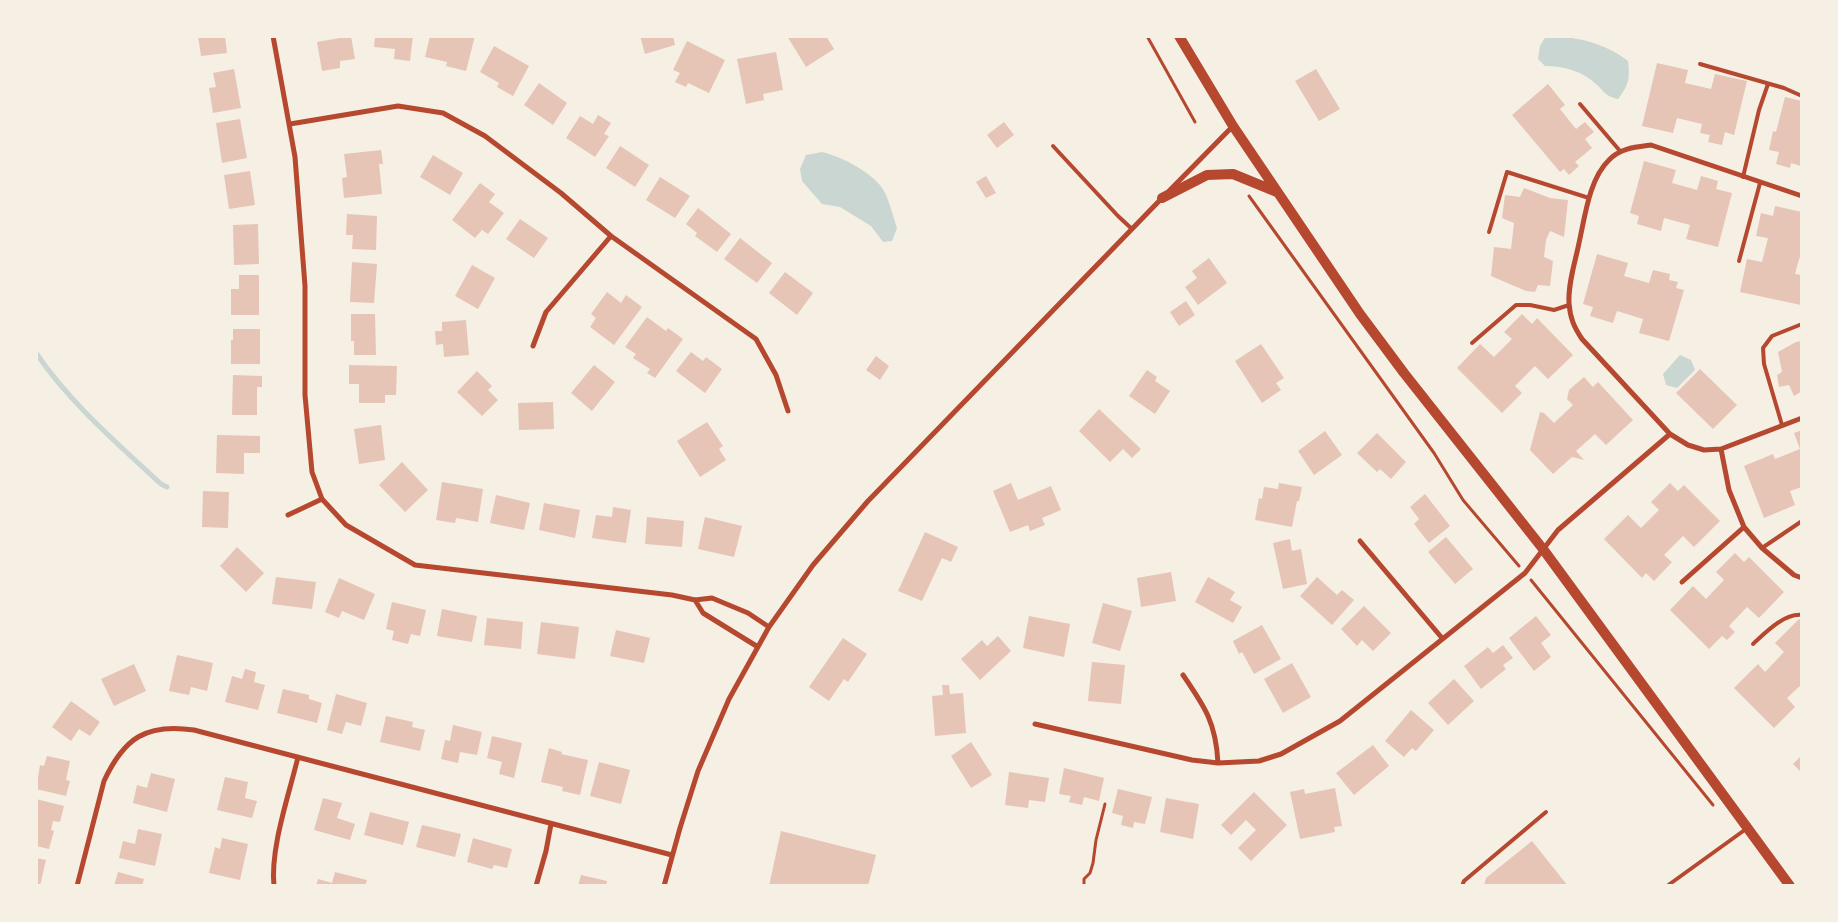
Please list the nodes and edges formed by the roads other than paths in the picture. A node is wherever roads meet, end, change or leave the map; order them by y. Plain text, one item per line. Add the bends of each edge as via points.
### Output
1 (273, 36) edge
2 (1179, 36) edge
3 (1700, 64) dead end
4 (1768, 84) junction
5 (1802, 96) edge
6 (1580, 104) dead end
7 (290, 124) junction
8 (1233, 126) junction
9 (1053, 146) dead end
10 (1620, 152) junction
11 (1743, 177) junction
12 (1760, 183) junction
13 (1278, 192) junction
14 (1802, 196) edge
15 (1162, 198) junction
16 (1589, 198) junction
17 (1132, 229) junction
18 (1489, 232) dead end
19 (611, 236) junction
20 (1738, 260) dead end
21 (1569, 304) junction
22 (1802, 324) edge
23 (1472, 343) dead end
24 (533, 346) dead end
25 (788, 411) dead end
26 (1802, 418) edge
27 (1782, 424) junction
28 (1670, 434) junction
29 (1721, 449) junction
30 (322, 498) junction
31 (288, 515) dead end
32 (1802, 521) edge
33 (1744, 527) junction
34 (1360, 541) dead end
35 (1762, 548) junction
36 (1543, 550) junction
37 (1802, 578) edge
38 (1682, 582) dead end
39 (695, 600) junction
40 (1802, 615) edge
41 (769, 627) junction
42 (1442, 638) junction
43 (1753, 644) dead end
44 (758, 647) junction
45 (1183, 675) dead end
46 (1034, 724) dead end
47 (298, 757) junction
48 (1218, 764) junction
49 (1546, 812) dead end
50 (552, 824) junction
51 (1748, 828) junction
52 (672, 855) junction
53 (77, 886) edge
54 (274, 886) edge
55 (536, 886) edge
56 (664, 886) edge
57 (1462, 886) edge
58 (1667, 886) edge
59 (1790, 886) edge

1 - 7 street
2 - 8 main road
3 - 4 lane
4 - 5 lane
4 - 11 lane
6 - 10 lane
7 - 19 street via 398,106 443,113 485,136 562,193
7 - 30 street via 296,157 305,286 305,395 312,472
8 - 13 main road
8 - 15 street
9 - 17 lane
10 - 11 street via 1651,145
10 - 16 street via 1599,174
11 - 12 street
12 - 14 street
12 - 20 lane
13 - 15 main road via 1233,174 1207,175
13 - 36 main road via 1360,314
15 - 17 street
16 - 18 lane via 1507,172
16 - 21 street via 1569,287
17 - 41 street via 868,501 813,565
19 - 24 street via 546,312
19 - 25 street via 756,340 776,376
21 - 23 lane via 1554,310 1516,305
21 - 28 street via 1572,324 1582,339
22 - 27 lane via 1772,336 1762,348
26 - 27 street
27 - 29 street
28 - 29 street via 1704,450
28 - 36 street via 1558,530
29 - 33 street via 1729,490
30 - 31 street
30 - 39 street via 346,525 414,566
32 - 35 lane
33 - 35 street
33 - 38 street
34 - 42 street
35 - 37 street
36 - 42 street via 1525,573
36 - 51 main road
39 - 41 street via 712,598 748,613
39 - 44 street via 703,613
40 - 43 lane via 1797,614 1774,625
41 - 44 street
42 - 48 street via 1340,721 1298,746 1259,761
44 - 52 street via 729,699 698,771
45 - 48 street via 1206,709 1217,741
46 - 48 street
47 - 50 street
47 - 53 street via 178,728 160,729 131,740 110,766 104,781
47 - 54 street via 275,852
49 - 57 lane
50 - 52 street
50 - 55 street
51 - 58 lane
51 - 59 main road
52 - 56 street

